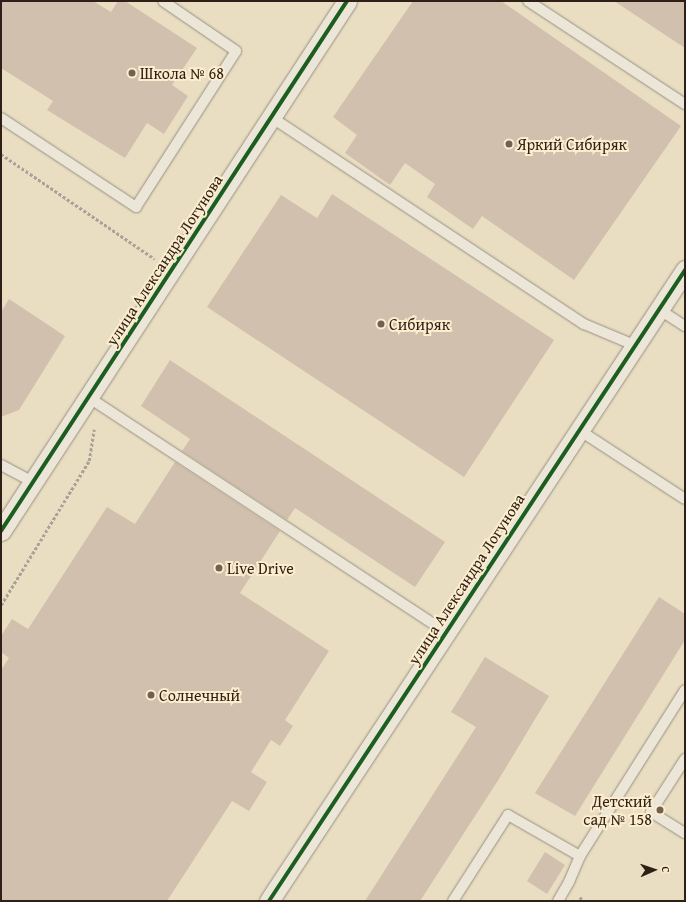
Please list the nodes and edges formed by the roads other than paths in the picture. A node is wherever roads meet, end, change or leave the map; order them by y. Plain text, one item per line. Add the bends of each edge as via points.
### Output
1 (163, 1) edge
2 (347, 1) edge
3 (528, 1) edge
4 (685, 104) edge
5 (271, 117) junction
6 (1, 118) edge
7 (685, 270) edge
8 (660, 310) junction
9 (685, 326) edge
10 (634, 345) junction
11 (88, 397) junction
12 (579, 430) junction
13 (1, 465) edge
14 (33, 482) junction
15 (685, 499) edge
16 (1, 531) edge
17 (446, 632) junction
18 (685, 690) edge
19 (685, 759) edge
20 (685, 833) edge
21 (580, 856) junction
22 (269, 901) edge
23 (453, 901) edge
24 (558, 901) edge

1 - 6 lane via 236,51 136,207
2 - 5 street, улица Александра Логунова
3 - 4 lane
5 - 10 lane via 584,324
5 - 11 street, улица Александра Логунова
7 - 8 street, улица Александра Логунова
8 - 9 lane
8 - 10 street, улица Александра Логунова
10 - 12 street, улица Александра Логунова
11 - 14 street, улица Александра Логунова
11 - 17 lane
12 - 15 lane
12 - 17 street, улица Александра Логунова
13 - 14 lane
14 - 16 street, улица Александра Логунова
17 - 22 street, улица Александра Логунова
18 - 21 lane
19 - 20 lane via 651,812
21 - 23 lane via 508,814
21 - 24 lane

